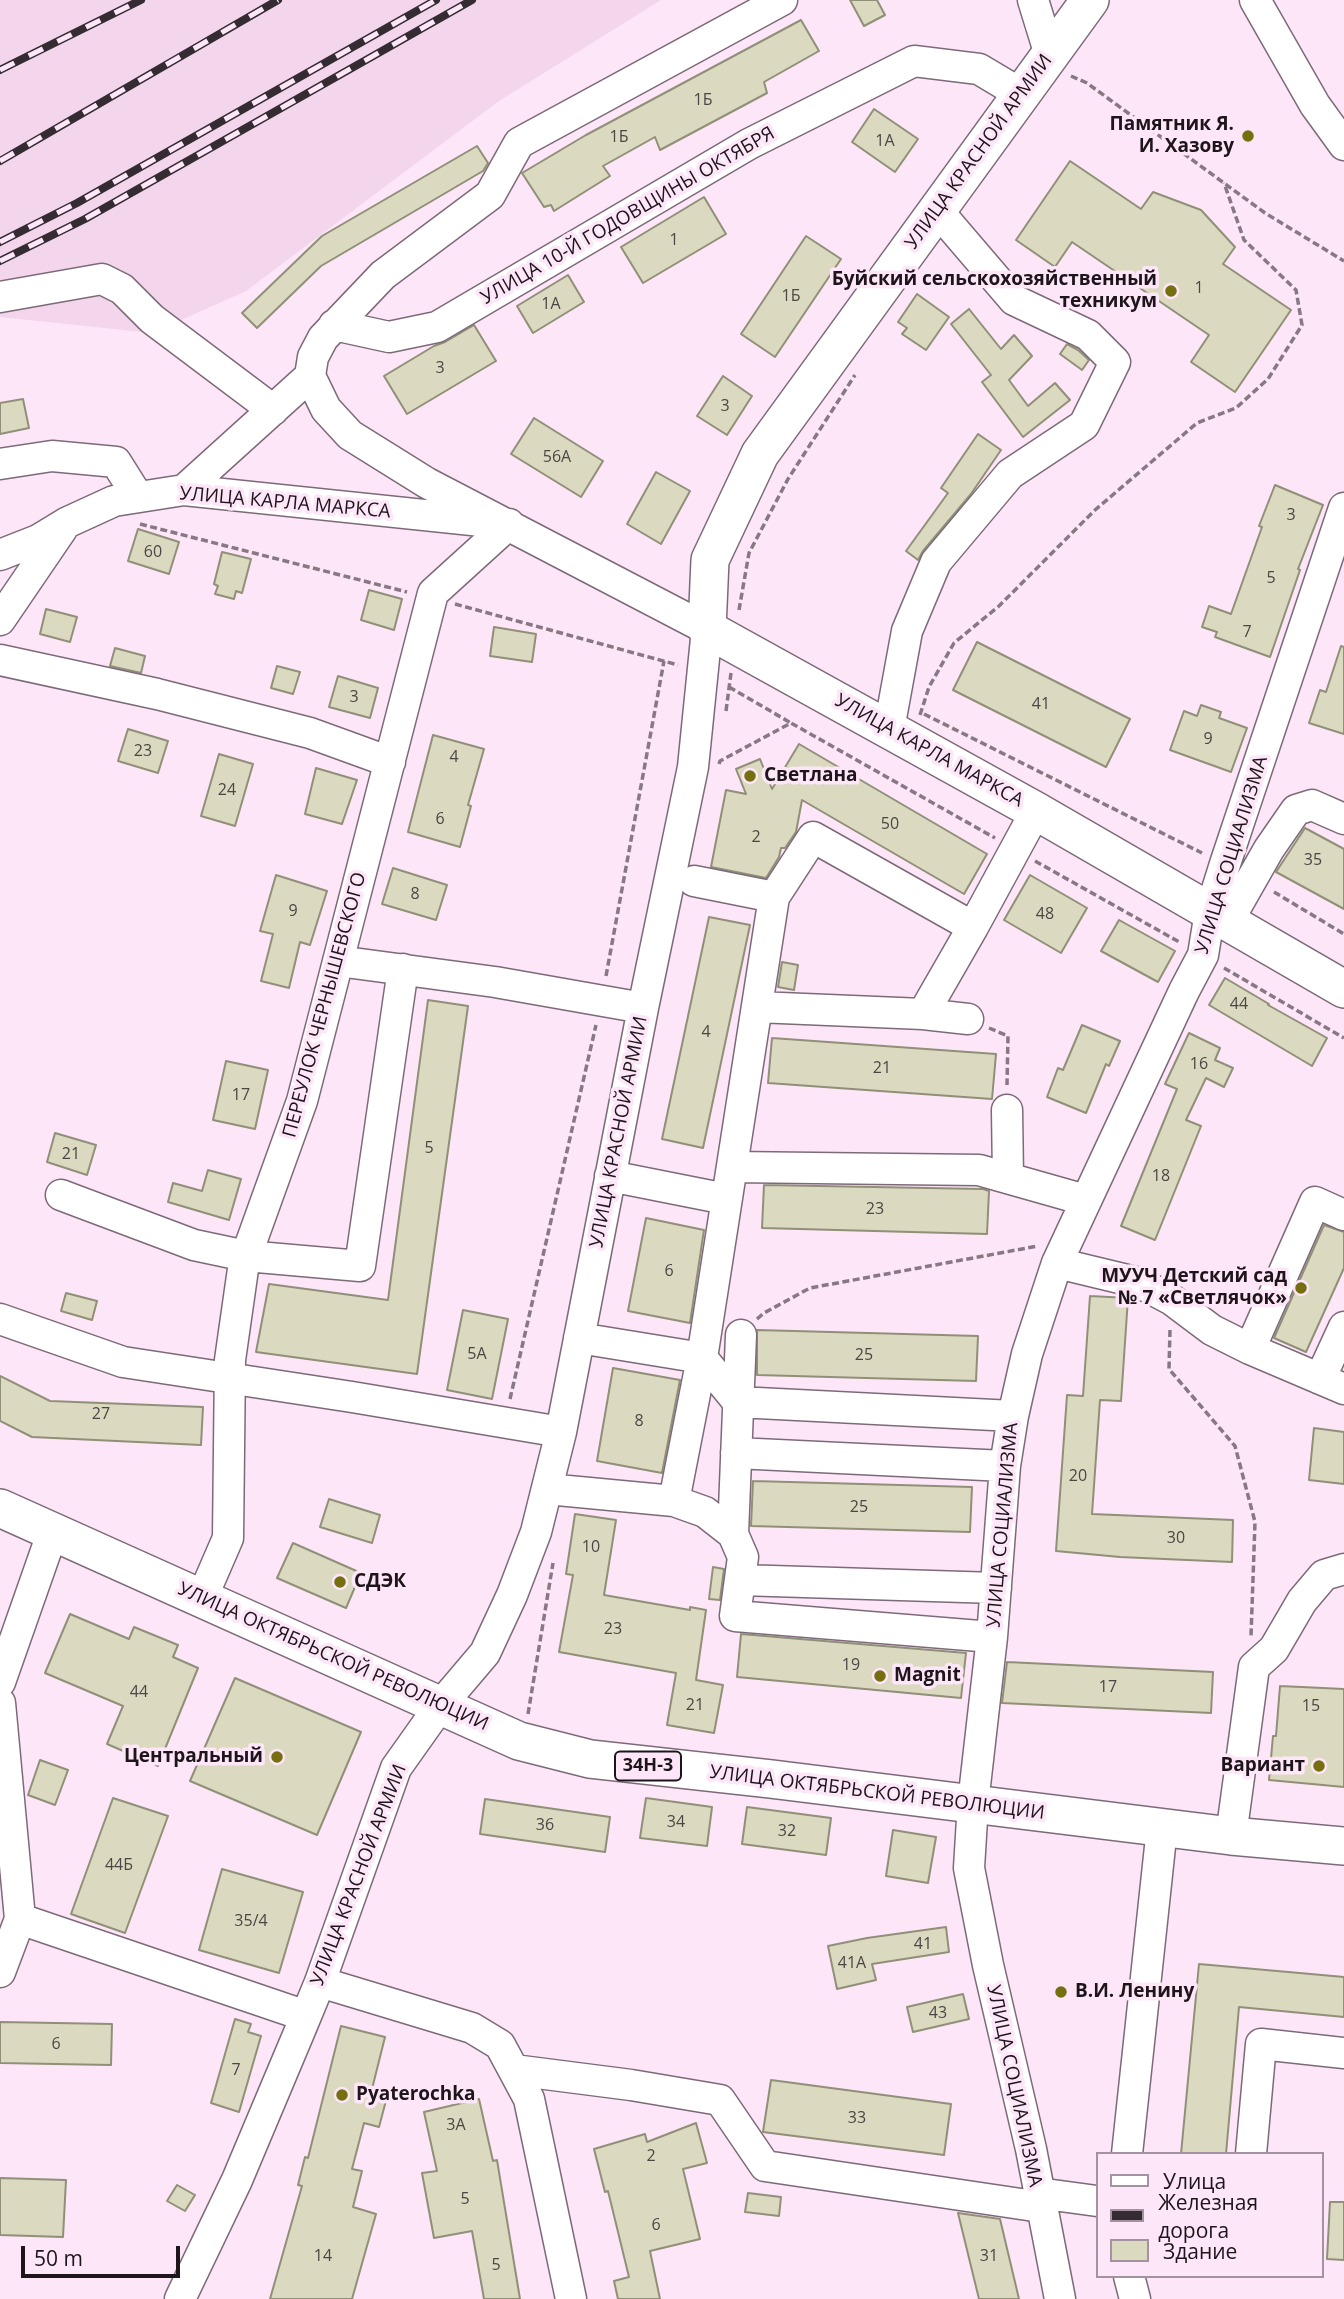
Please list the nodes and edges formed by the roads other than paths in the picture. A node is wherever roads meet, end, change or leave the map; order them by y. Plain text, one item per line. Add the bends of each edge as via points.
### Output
1 (782, 0) edge
2 (1033, 0) edge
3 (1090, 0) edge
4 (1255, 0) edge
5 (1047, 59) junction
6 (1021, 94) junction
7 (1344, 145) edge
8 (937, 211) junction
9 (0, 297) edge
10 (334, 325) junction
11 (310, 376) junction
12 (273, 410) junction
13 (0, 464) edge
14 (184, 490) junction
15 (138, 497) junction
16 (1344, 508) edge
17 (66, 523) junction
18 (509, 524) junction
19 (0, 555) edge
20 (0, 620) edge
21 (721, 636) junction
22 (0, 660) edge
23 (904, 720) junction
24 (390, 762) junction
25 (1036, 811) junction
26 (1344, 819) edge
27 (694, 881) dead end
28 (774, 897) junction
29 (1219, 917) junction
30 (973, 927) junction
31 (338, 961) junction
32 (403, 970) junction
33 (1344, 989) edge
34 (757, 1007) junction
35 (643, 1008) junction
36 (923, 1014) junction
37 (968, 1019) road end
38 (1007, 1110) road end
39 (732, 1167) junction
40 (610, 1176) junction
41 (1008, 1177) junction
42 (61, 1195) dead end
43 (726, 1199) junction
44 (1085, 1200) junction
45 (1344, 1215) edge
46 (1062, 1252) junction
47 (246, 1256) junction
48 (0, 1319) edge
49 (1344, 1327) edge
50 (741, 1335) road end
51 (579, 1338) junction
52 (1250, 1349) junction
53 (702, 1358) junction
54 (230, 1380) junction
55 (1332, 1384) edge
56 (738, 1402) junction
57 (1013, 1416) junction
58 (561, 1432) junction
59 (736, 1452) junction
60 (1006, 1466) junction
61 (547, 1489) junction
62 (674, 1501) junction
63 (0, 1508) edge
64 (53, 1531) junction
65 (733, 1534) junction
66 (1344, 1569) edge
67 (740, 1580) junction
68 (996, 1588) junction
69 (202, 1598) junction
70 (992, 1637) junction
71 (0, 1682) edge
72 (0, 1703) edge
73 (440, 1706) junction
74 (972, 1803) junction
75 (1162, 1828) junction
76 (1231, 1836) junction
77 (1344, 1846) edge
78 (20, 1919) junction
79 (0, 1972) edge
80 (320, 1982) junction
81 (306, 2016) junction
82 (1344, 2053) edge
83 (514, 2070) junction
84 (1127, 2152) edge
85 (1251, 2152) edge
86 (1039, 2200) junction
87 (1096, 2200) edge
88 (1130, 2278) edge
89 (180, 2299) edge
90 (571, 2299) edge
91 (1060, 2299) edge
92 (1135, 2299) edge

1 - 10 street via 519,143 490,195 383,275
2 - 5 street
3 - 5 main road, УЛИЦА КРАСНОЙ АРМИИ
4 - 7 street via 1315,105
5 - 6 main road, УЛИЦА КРАСНОЙ АРМИИ
6 - 8 main road, УЛИЦА КРАСНОЙ АРМИИ
6 - 10 street, УЛИЦА 10-Й ГОДОВЩИНЫ ОКТЯБРЯ via 979,69 914,61 749,144 437,327 389,337
8 - 21 main road, УЛИЦА КРАСНОЙ АРМИИ via 760,454 710,560
8 - 23 street via 1014,300 1087,335 1115,362 1084,425 1010,474 936,562 907,631
9 - 12 street via 102,279 121,289 152,319
10 - 11 street via 313,357
11 - 12 street
11 - 18 street, УЛИЦА КАРЛА МАРКСА via 326,409 350,435 428,483
12 - 14 street
13 - 15 street via 52,456 116,462
14 - 15 street, УЛИЦА КАРЛА МАРКСА
14 - 18 street, УЛИЦА КАРЛА МАРКСА
15 - 17 street, УЛИЦА КАРЛА МАРКСА via 114,501
16 - 29 street, УЛИЦА СОЦИАЛИЗМА via 1225,864
17 - 19 street via 38,541
17 - 20 street
18 - 21 street, УЛИЦА КАРЛА МАРКСА
18 - 24 street, ПЕРЕУЛОК ЧЕРНЫШЕВСКОГО via 433,593
21 - 23 main road, УЛИЦА КАРЛА МАРКСА
21 - 35 street, УЛИЦА КРАСНОЙ АРМИИ
22 - 24 street via 310,733
23 - 25 main road, УЛИЦА КАРЛА МАРКСА
24 - 31 street, ПЕРЕУЛОК ЧЕРНЫШЕВСКОГО
25 - 29 main road, УЛИЦА КАРЛА МАРКСА
25 - 30 street
26 - 29 street via 1312,805 1296,810 1252,879
27 - 28 street
28 - 30 street via 813,837
28 - 34 street
29 - 33 main road, УЛИЦА КАРЛА МАРКСА
29 - 44 street, УЛИЦА СОЦИАЛИЗМА
30 - 36 street
31 - 32 street
31 - 47 street, ПЕРЕУЛОК ЧЕРНЫШЕВСКОГО via 302,1101
32 - 35 street
32 - 47 street via 360,1266
34 - 36 street
34 - 39 street
35 - 40 street, УЛИЦА КРАСНОЙ АРМИИ
36 - 37 street
38 - 41 street
39 - 41 street via 979,1170
39 - 43 street
40 - 43 street
40 - 51 street, УЛИЦА КРАСНОЙ АРМИИ
41 - 44 street
42 - 47 street via 194,1245
43 - 53 street
44 - 46 street, УЛИЦА СОЦИАЛИЗМА
45 - 52 street via 1315,1202
46 - 52 street via 1140,1283
46 - 57 street, УЛИЦА СОЦИАЛИЗМА via 1027,1354
47 - 54 street, ПЕРЕУЛОК ЧЕРНЫШЕВСКОГО
48 - 54 street via 123,1363
49 - 55 street
50 - 56 street
51 - 53 street
51 - 58 street, УЛИЦА КРАСНОЙ АРМИИ
52 - 55 street
53 - 56 street
53 - 62 street
54 - 58 street
54 - 69 street, ПЕРЕУЛОК ЧЕРНЫШЕВСКОГО via 228,1538
56 - 57 street
56 - 59 street
57 - 60 street, УЛИЦА СОЦИАЛИЗМА
58 - 61 street, УЛИЦА КРАСНОЙ АРМИИ
59 - 60 street
59 - 65 street
60 - 68 street, УЛИЦА СОЦИАЛИЗМА
61 - 62 street
61 - 73 street, УЛИЦА КРАСНОЙ АРМИИ via 536,1532 485,1653
62 - 65 street via 705,1512
63 - 64 main road, УЛИЦА ОКТЯБРЬСКОЙ РЕВОЛЮЦИИ / 34Н-3
64 - 69 main road, УЛИЦА ОКТЯБРЬСКОЙ РЕВОЛЮЦИИ / 34Н-3
64 - 71 street
65 - 67 street via 743,1557
66 - 76 street via 1324,1575 1302,1601 1274,1649 1254,1667
67 - 68 street
67 - 70 street via 735,1616
68 - 70 street, УЛИЦА СОЦИАЛИЗМА
69 - 73 main road, УЛИЦА ОКТЯБРЬСКОЙ РЕВОЛЮЦИИ / 34Н-3
70 - 74 street, УЛИЦА СОЦИАЛИЗМА
72 - 78 street
73 - 74 main road, УЛИЦА ОКТЯБРЬСКОЙ РЕВОЛЮЦИИ / 34Н-3 via 519,1741 590,1759
73 - 80 street, УЛИЦА КРАСНОЙ АРМИИ via 396,1768
74 - 75 main road, УЛИЦА ОКТЯБРЬСКОЙ РЕВОЛЮЦИИ / 34Н-3
74 - 86 street, УЛИЦА СОЦИАЛИЗМА via 969,1868
75 - 76 main road, УЛИЦА ОКТЯБРЬСКОЙ РЕВОЛЮЦИИ / 34Н-3
75 - 84 street
76 - 77 main road, УЛИЦА ОКТЯБРЬСКОЙ РЕВОЛЮЦИИ / 34Н-3
78 - 79 street
78 - 81 street
80 - 81 street, УЛИЦА КРАСНОЙ АРМИИ
80 - 83 street via 472,2028 500,2045
81 - 89 street, УЛИЦА КРАСНОЙ АРМИИ via 237,2180
82 - 85 street via 1261,2044
83 - 86 street via 720,2100 765,2166
83 - 90 street via 529,2099
86 - 87 street
86 - 91 street, УЛИЦА СОЦИАЛИЗМА
88 - 92 street

